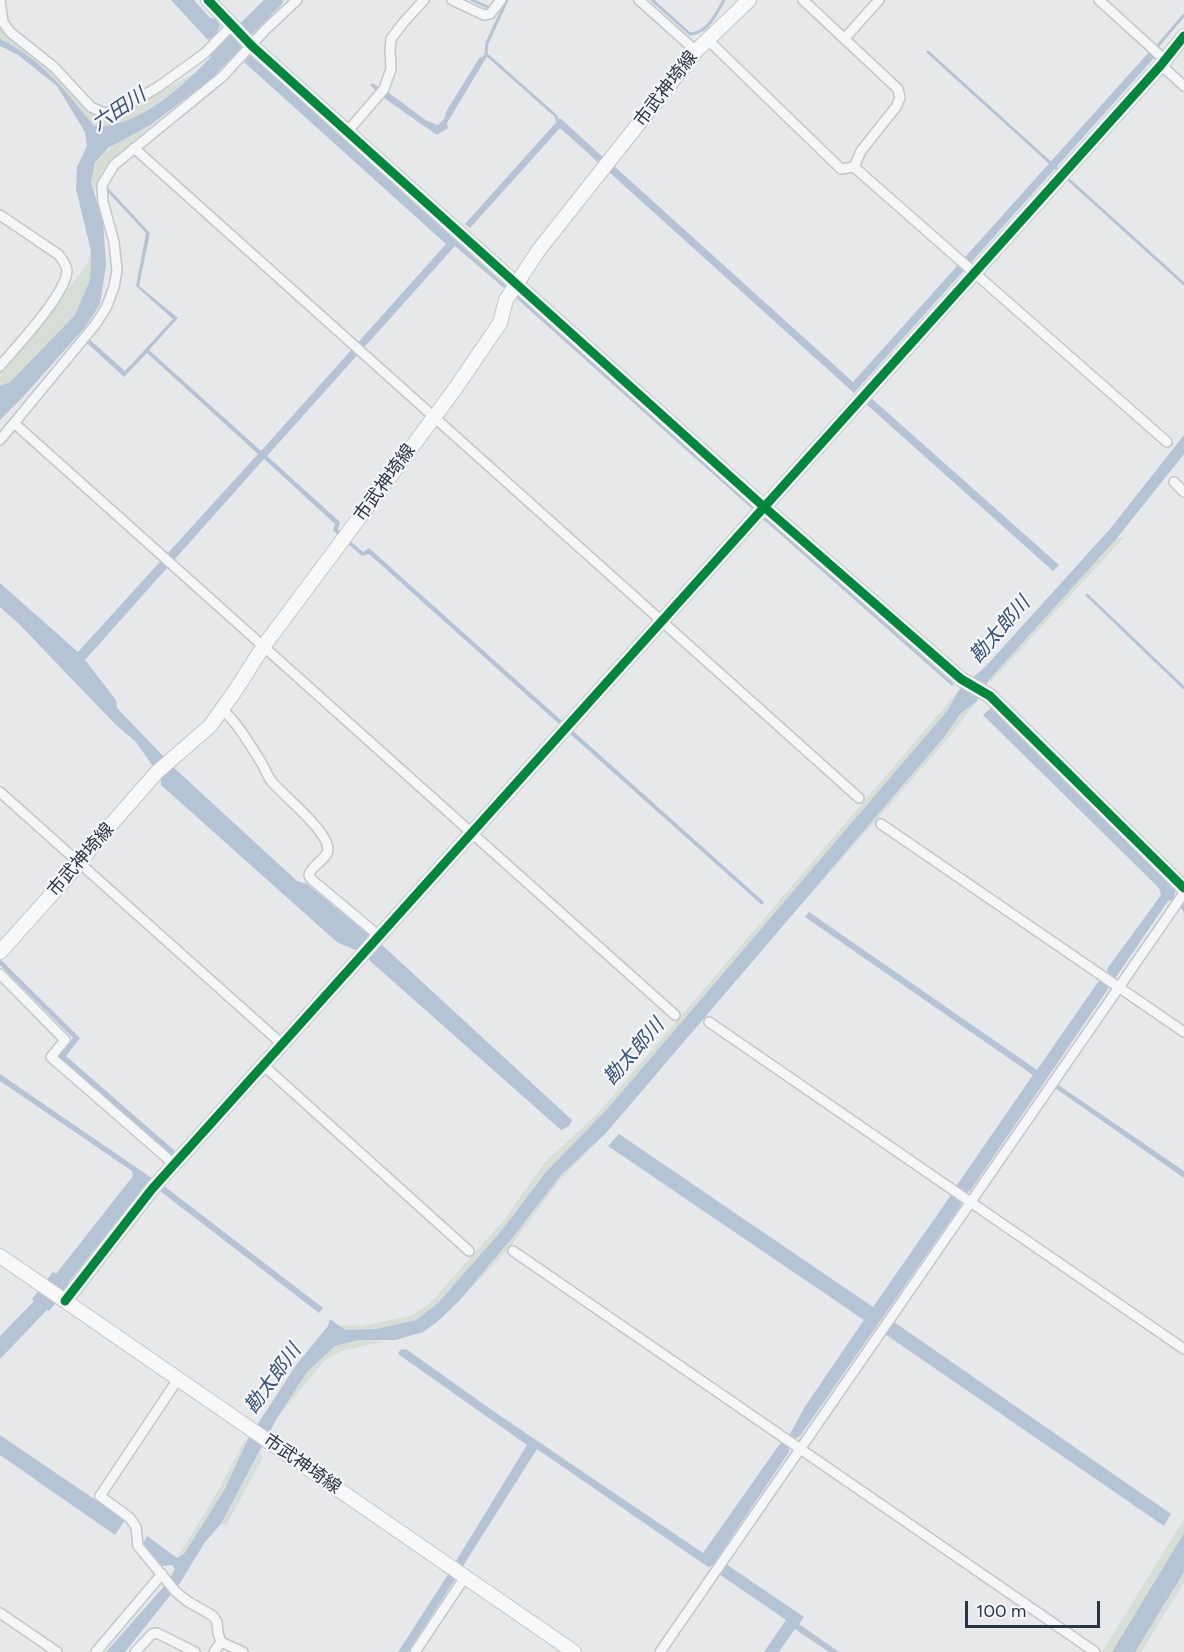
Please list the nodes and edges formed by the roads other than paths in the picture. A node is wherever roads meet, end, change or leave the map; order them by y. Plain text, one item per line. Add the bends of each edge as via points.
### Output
1 (0, 0) edge
2 (208, 0) edge
3 (297, 0) edge
4 (424, 0) edge
5 (452, 0) edge
6 (501, 0) edge
7 (639, 0) edge
8 (749, 0) edge
9 (803, 0) edge
10 (879, 0) edge
11 (1099, 0) edge
12 (231, 26) junction
13 (1184, 36) edge
14 (845, 38) junction
15 (707, 39) junction
16 (252, 46) junction
17 (696, 51) junction
18 (1162, 60) junction
19 (1184, 86) edge
20 (347, 132) junction
21 (134, 148) junction
22 (854, 167) junction
23 (0, 214) edge
24 (972, 272) junction
25 (516, 283) junction
26 (0, 366) edge
27 (433, 417) junction
28 (14, 423) junction
29 (0, 440) edge
30 (1167, 442) dead end
31 (1174, 482) dead end
32 (1184, 492) edge
33 (763, 506) junction
34 (662, 621) junction
35 (263, 647) junction
36 (222, 709) junction
37 (0, 792) edge
38 (859, 798) dead end
39 (881, 824) dead end
40 (471, 833) junction
41 (79, 864) junction
42 (1181, 896) edge
43 (371, 943) junction
44 (0, 952) edge
45 (0, 974) edge
46 (1117, 986) junction
47 (675, 1015) dead end
48 (709, 1022) dead end
49 (1184, 1032) edge
50 (282, 1044) junction
51 (263, 1065) junction
52 (174, 1164) junction
53 (968, 1200) junction
54 (469, 1251) dead end
55 (513, 1251) dead end
56 (0, 1256) edge
57 (63, 1300) junction
58 (1184, 1349) edge
59 (178, 1379) junction
60 (798, 1447) junction
61 (164, 1577) junction
62 (465, 1577) junction
63 (0, 1613) edge
64 (221, 1642) junction
65 (57, 1652) edge
66 (96, 1652) edge
67 (135, 1652) edge
68 (195, 1652) edge
69 (214, 1652) edge
70 (243, 1652) edge
71 (415, 1652) edge
72 (574, 1652) edge
73 (660, 1652) edge
74 (1095, 1652) edge

1 - 12 street via 3,22 10,32 54,67 91,107 112,114 205,53
2 - 12 street
3 - 16 street
4 - 20 street via 391,39 392,69 382,92
5 - 6 street via 484,15 490,14
7 - 17 street
8 - 15 street, 市武神埼線
9 - 14 street
10 - 14 street
11 - 18 street
12 - 16 street
13 - 18 street
14 - 22 street via 888,77 900,98 861,151
15 - 17 street, 市武神埼線
15 - 22 street via 841,169
16 - 20 street
16 - 21 street via 223,76
17 - 25 street, 市武神埼線
18 - 19 street
18 - 24 street
20 - 25 street
21 - 27 street
21 - 28 street via 114,165 102,185 117,270 106,308
22 - 24 street
23 - 26 street via 58,255 67,271 52,303
24 - 30 street
24 - 33 street
25 - 27 street, 市武神埼線 via 494,333
25 - 33 street
27 - 34 street
27 - 35 street, 市武神埼線
28 - 29 street
28 - 35 street
31 - 32 street
33 - 34 street
33 - 42 street via 961,679 988,694
34 - 38 street
34 - 40 street
35 - 36 street, 市武神埼線
35 - 40 street
36 - 41 street, 市武神埼線 via 203,733 163,768
36 - 43 street via 235,720 270,780 317,827 328,849 309,875
37 - 41 street
39 - 46 street
40 - 43 street
40 - 47 street
41 - 44 street, 市武神埼線
41 - 50 street
42 - 46 street
43 - 50 street
45 - 52 street via 65,1040 51,1057
46 - 49 street
46 - 53 street
48 - 53 street
50 - 51 street
51 - 52 street
51 - 54 street
52 - 57 street
53 - 58 street
53 - 60 street
55 - 60 street
56 - 57 street, 市武神埼線
57 - 59 street, 市武神埼線
59 - 61 street via 100,1496 130,1518 136,1527 138,1546
59 - 62 street, 市武神埼線
60 - 73 street
60 - 74 street
61 - 64 street via 187,1601 213,1616
61 - 66 street
62 - 71 street
62 - 72 street, 市武神埼線
63 - 65 street
64 - 69 street
64 - 70 street
67 - 68 street via 152,1634

